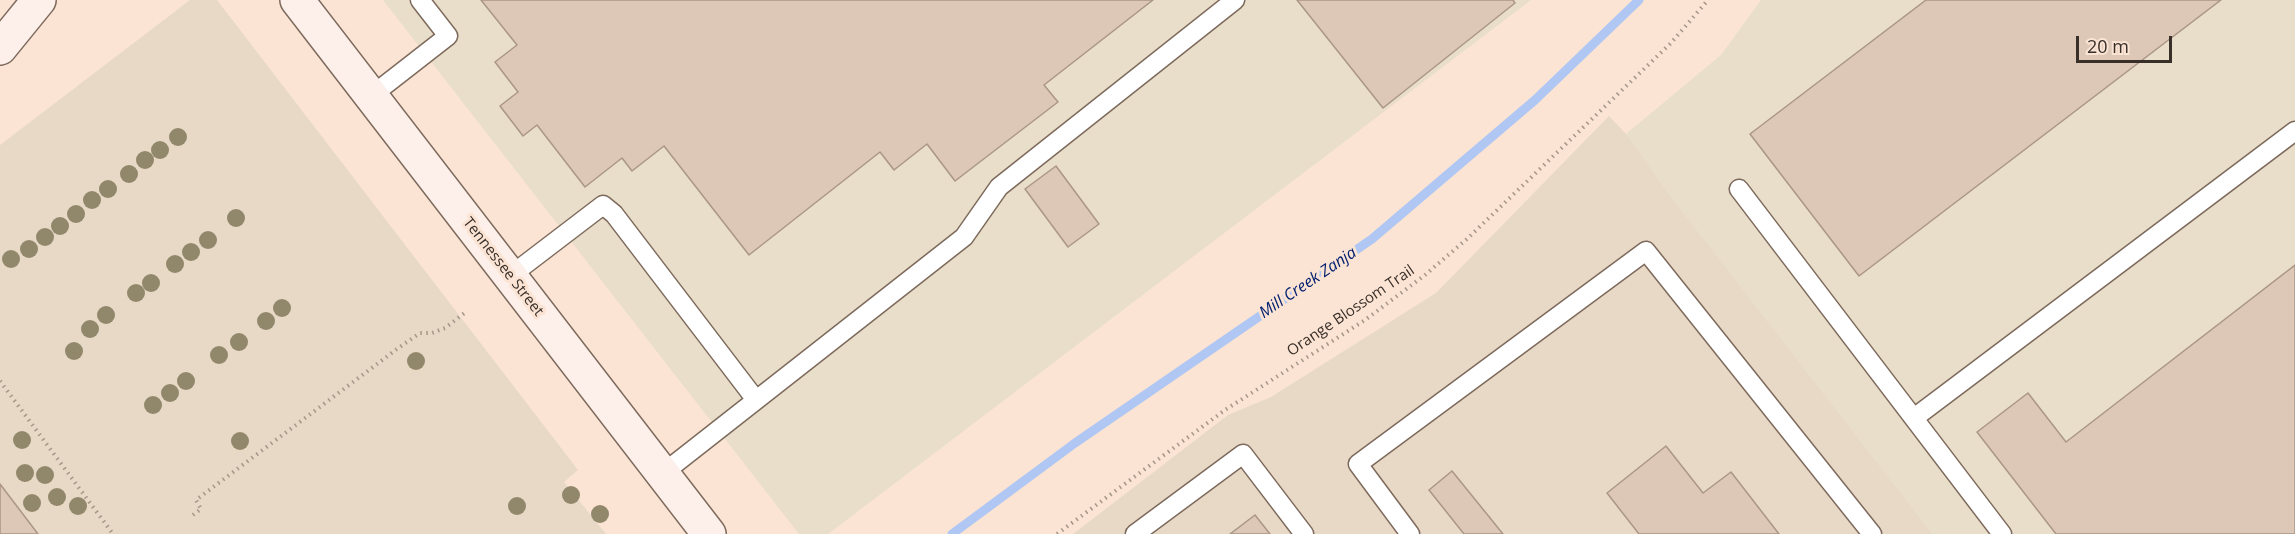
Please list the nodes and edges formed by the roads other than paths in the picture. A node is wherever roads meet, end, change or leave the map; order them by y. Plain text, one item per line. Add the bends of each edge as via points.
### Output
1 (32, 0) edge
2 (39, 0) edge
3 (297, 0) edge
4 (420, 0) edge
5 (1235, 0) edge
6 (0, 14) edge
7 (0, 48) edge
8 (371, 96) junction
9 (2295, 131) edge
10 (1739, 189) dead end
11 (510, 276) junction
12 (756, 400) junction
13 (1914, 418) junction
14 (663, 474) junction
15 (709, 534) edge
16 (1135, 534) edge
17 (1304, 534) edge
18 (1410, 534) edge
19 (1872, 534) edge
20 (2002, 534) edge

1 - 6 main road
2 - 7 main road
3 - 8 main road, Tennessee Street
4 - 8 lane via 448,36
5 - 12 lane via 999,187 964,237
8 - 11 main road, Tennessee Street
9 - 13 lane
10 - 13 lane
11 - 12 lane via 603,205 614,214
11 - 14 main road, Tennessee Street
12 - 14 lane
13 - 20 lane
14 - 15 main road, Tennessee Street
16 - 17 lane via 1243,454
18 - 19 lane via 1358,464 1646,251

